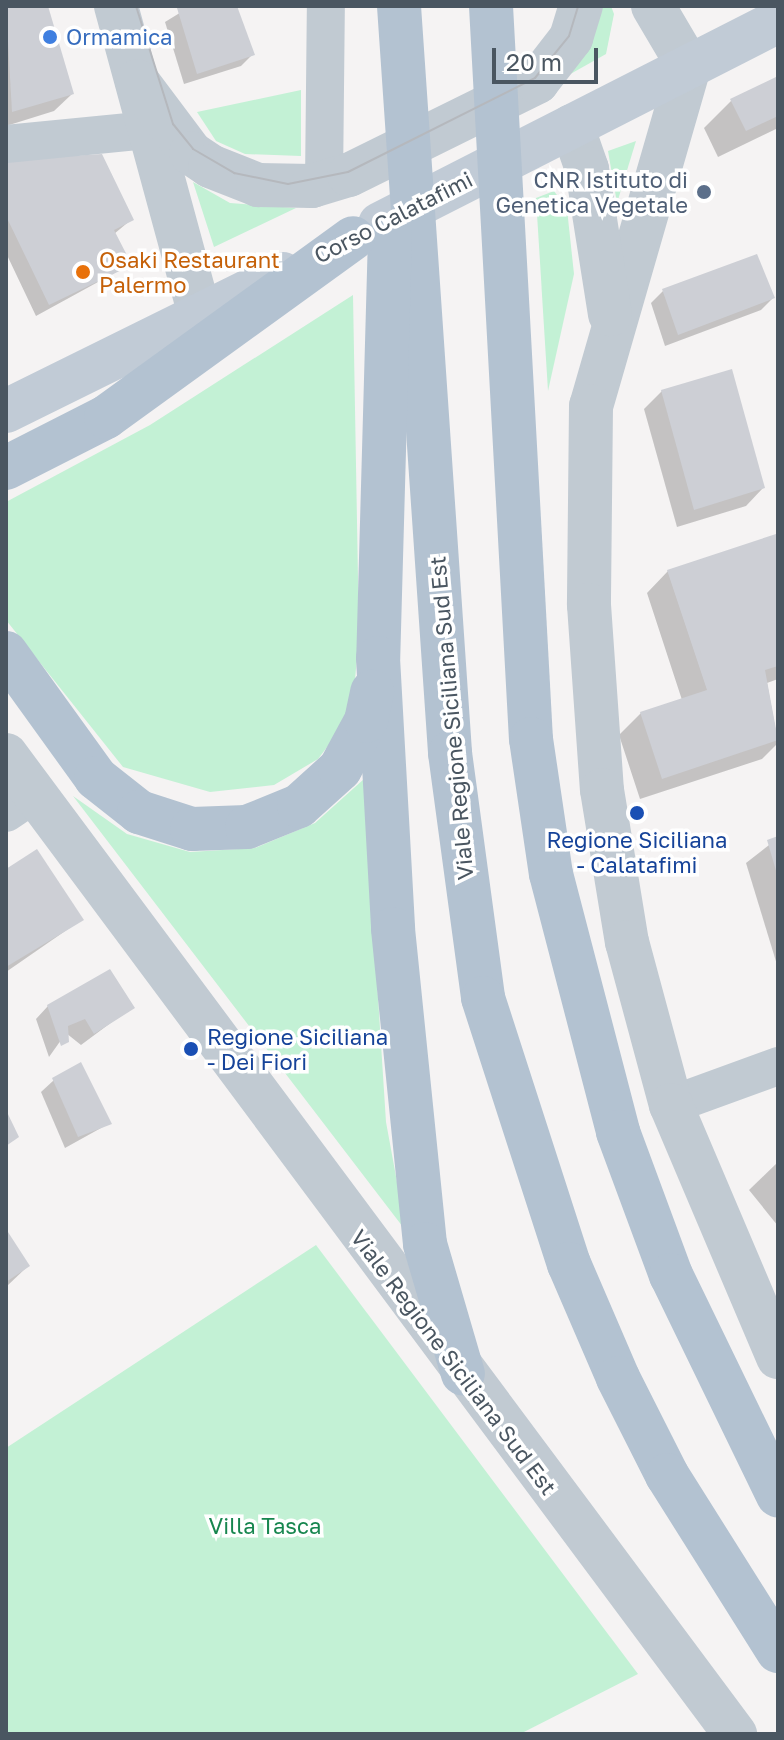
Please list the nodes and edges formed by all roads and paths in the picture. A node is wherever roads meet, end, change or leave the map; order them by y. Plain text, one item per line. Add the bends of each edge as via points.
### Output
1 (116, 6) edge
2 (326, 6) edge
3 (398, 6) edge
4 (491, 6) edge
5 (581, 6) edge
6 (653, 6) edge
7 (778, 21) edge
8 (689, 67) junction
9 (137, 81) junction
10 (572, 126) junction
11 (149, 130) junction
12 (6, 144) edge
13 (515, 163) junction
14 (337, 180) junction
15 (353, 238) junction
16 (200, 315) junction
17 (611, 320) junction
18 (6, 411) edge
19 (6, 468) edge
20 (6, 653) edge
21 (378, 658) junction
22 (6, 755) edge
23 (20, 803) edge
24 (778, 1066) edge
25 (671, 1105) junction
26 (778, 1357) edge
27 (463, 1374) junction
28 (777, 1494) edge
29 (778, 1651) edge
30 (735, 1734) edge

1 - 9 street
2 - 14 street
3 - 21 main road
3 - 29 main road, Viale Regione Siciliana Sud Est via 450,753 483,998 564,1250 618,1378 667,1475
4 - 13 main road
5 - 14 street via 555,62 523,90
6 - 8 street
7 - 8 main road, Corso Calatafimi
8 - 10 main road, Corso Calatafimi
8 - 17 street
9 - 11 street
9 - 14 street via 191,153 210,166 258,185
10 - 13 main road, Corso Calatafimi
10 - 17 street via 587,169
11 - 12 street
11 - 16 street
13 - 15 main road, Corso Calatafimi
13 - 28 main road via 531,739 573,982 671,1275
15 - 16 main road, Corso Calatafimi
15 - 19 main road via 106,417
16 - 18 main road, Corso Calatafimi
17 - 25 street via 591,406 587,467 601,775 627,942
20 - 21 main road via 96,778 139,812 192,829 247,827 299,806 340,769 366,721
21 - 27 main road via 406,1106 425,1244
22 - 23 street, Viale Regione Siciliana Sud Est
23 - 27 street, Viale Regione Siciliana Sud Est
24 - 25 street
25 - 26 street
27 - 30 street, Viale Regione Siciliana Sud Est

